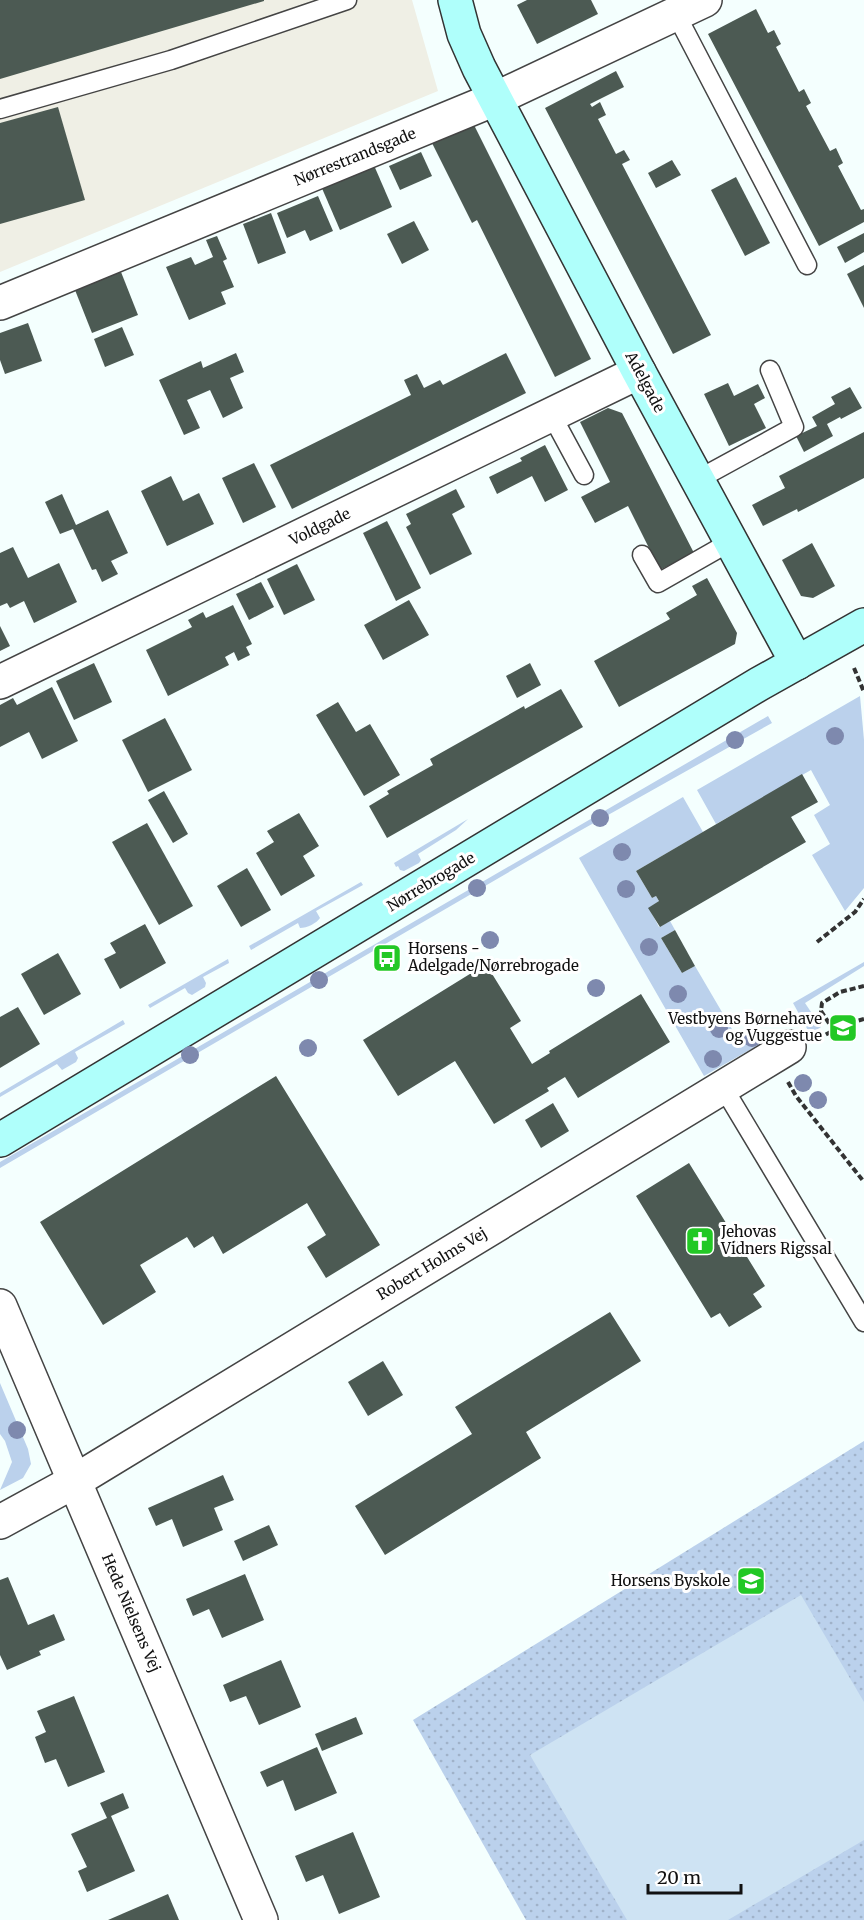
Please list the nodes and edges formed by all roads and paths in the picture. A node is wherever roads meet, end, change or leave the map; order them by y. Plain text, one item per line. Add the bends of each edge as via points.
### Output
1 (347, 0) edge
2 (455, 0) edge
3 (705, 0) edge
4 (676, 14) junction
5 (495, 99) junction
6 (0, 109) edge
7 (807, 265) dead end
8 (0, 303) edge
9 (770, 370) dead end
10 (639, 372) junction
11 (551, 414) junction
12 (584, 475) dead end
13 (698, 480) junction
14 (730, 542) junction
15 (642, 555) dead end
16 (864, 626) edge
17 (797, 663) junction
18 (0, 682) edge
19 (864, 899) edge
20 (818, 942) dead end
21 (864, 986) edge
22 (864, 1019) edge
23 (834, 1031) junction
24 (781, 1052) junction
25 (723, 1087) junction
26 (0, 1140) edge
27 (864, 1182) edge
28 (0, 1306) edge
29 (864, 1323) edge
30 (75, 1480) junction
31 (0, 1522) edge
32 (261, 1920) edge

1 - 6 lane via 171,60
2 - 5 street, Adelgade via 464,33
3 - 4 street, Nørrestrandsgade
4 - 5 street, Nørrestrandsgade
4 - 7 lane
5 - 8 street, Nørrestrandsgade
5 - 10 street, Adelgade
9 - 13 lane via 794,427
10 - 11 street, Voldgade
10 - 13 street, Adelgade
11 - 12 lane
11 - 18 street, Voldgade
13 - 14 street, Adelgade
14 - 15 lane via 658,583
14 - 17 street, Adelgade
16 - 17 street, Nørrebrogade
17 - 26 street, Nørrebrogade
19 - 20 path via 855,912
21 - 23 path via 840,992 822,1003 821,1011
22 - 23 path
23 - 24 path via 812,1043
24 - 25 street, Robert Holms Vej
24 - 27 path via 796,1096
25 - 29 lane
25 - 30 street, Robert Holms Vej
28 - 30 street, Hede Nielsens Vej
30 - 31 street, Robert Holms Vej
30 - 32 street, Hede Nielsens Vej

